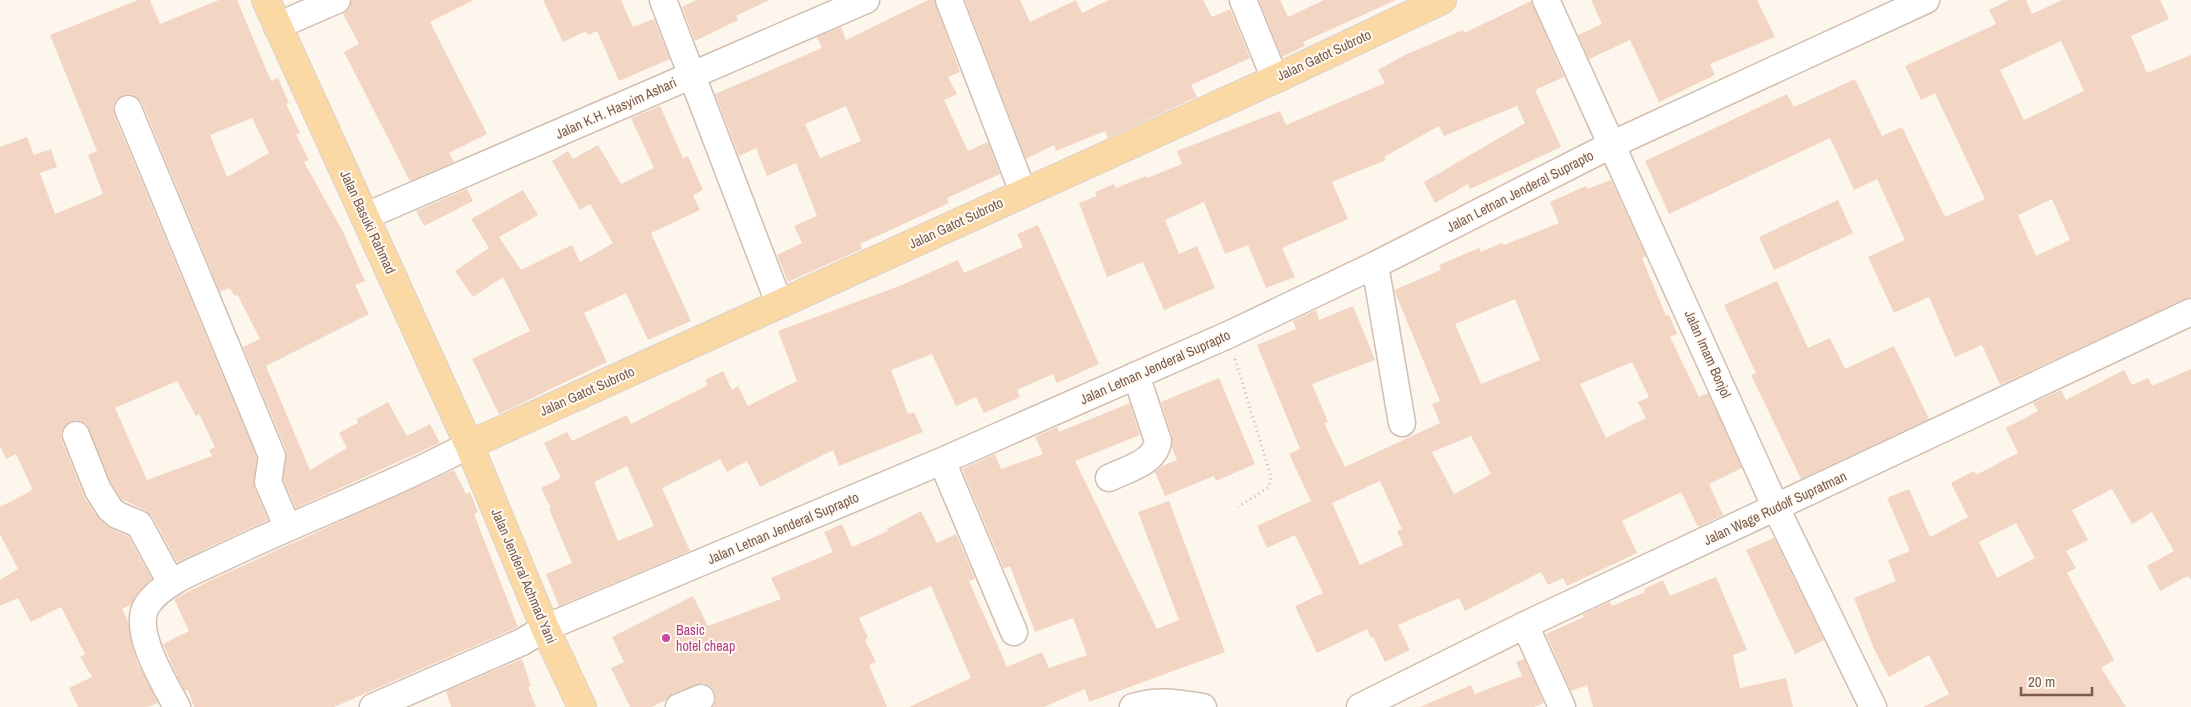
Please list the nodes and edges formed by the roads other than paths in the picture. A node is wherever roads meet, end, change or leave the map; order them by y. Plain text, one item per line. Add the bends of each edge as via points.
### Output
1 (266, 0) edge
2 (337, 0) edge
3 (663, 0) edge
4 (866, 0) edge
5 (949, 0) edge
6 (1243, 0) edge
7 (1442, 0) edge
8 (1546, 0) edge
9 (1926, 0) edge
10 (277, 26) junction
11 (692, 74) junction
12 (1275, 79) junction
13 (128, 109) dead end
14 (1613, 144) junction
15 (1023, 192) junction
16 (366, 216) junction
17 (1375, 265) junction
18 (780, 303) junction
19 (2191, 312) edge
20 (1136, 376) junction
21 (1402, 423) dead end
22 (76, 435) dead end
23 (469, 445) junction
24 (942, 461) junction
25 (1109, 478) dead end
26 (1776, 508) junction
27 (287, 526) junction
28 (171, 583) junction
29 (1525, 625) junction
30 (545, 628) junction
31 (1014, 632) dead end
32 (1872, 705) edge
33 (177, 707) edge
34 (373, 707) edge
35 (582, 707) edge
36 (1133, 707) edge
37 (1203, 707) edge
38 (1360, 707) edge
39 (1562, 707) edge

1 - 10 main road, Jalan Basuki Rahmad
2 - 10 street
3 - 11 street
4 - 11 street, Jalan K.H. Hasyim Ashari
5 - 15 street
6 - 12 street
7 - 12 main road, Jalan Gatot Subroto
8 - 14 street, Jalan Imam Bonjol
9 - 14 street, Jalan Letnan Jenderal Suprapto
10 - 16 main road, Jalan Basuki Rahmad
11 - 16 street, Jalan K.H. Hasyim Ashari
11 - 18 street
12 - 15 main road, Jalan Gatot Subroto
13 - 27 street via 272,456 268,482
14 - 17 street, Jalan Letnan Jenderal Suprapto
14 - 26 street, Jalan Imam Bonjol
15 - 18 main road, Jalan Gatot Subroto
16 - 23 main road, Jalan Basuki Rahmad
17 - 20 street, Jalan Letnan Jenderal Suprapto
17 - 21 street
18 - 23 main road, Jalan Gatot Subroto
19 - 26 street, Jalan Wage Rudolf Supratman
20 - 24 street, Jalan Letnan Jenderal Suprapto
20 - 25 street via 1158,440 1157,450 1151,458
22 - 28 street via 98,490 110,509 139,524
23 - 27 street
23 - 30 main road, Jalan Jenderal Achmad Yani
24 - 30 street, Jalan Letnan Jenderal Suprapto
24 - 31 street
26 - 29 street, Jalan Wage Rudolf Supratman
26 - 32 street, Jalan Imam Bonjol
27 - 28 street
28 - 33 street via 147,605 143,629 151,656
29 - 38 street, Jalan Wage Rudolf Supratman
29 - 39 street
30 - 34 street, Jalan Letnan Jenderal Suprapto via 522,642
30 - 35 main road, Jalan Jenderal Achmad Yani
36 - 37 street via 1165,700

